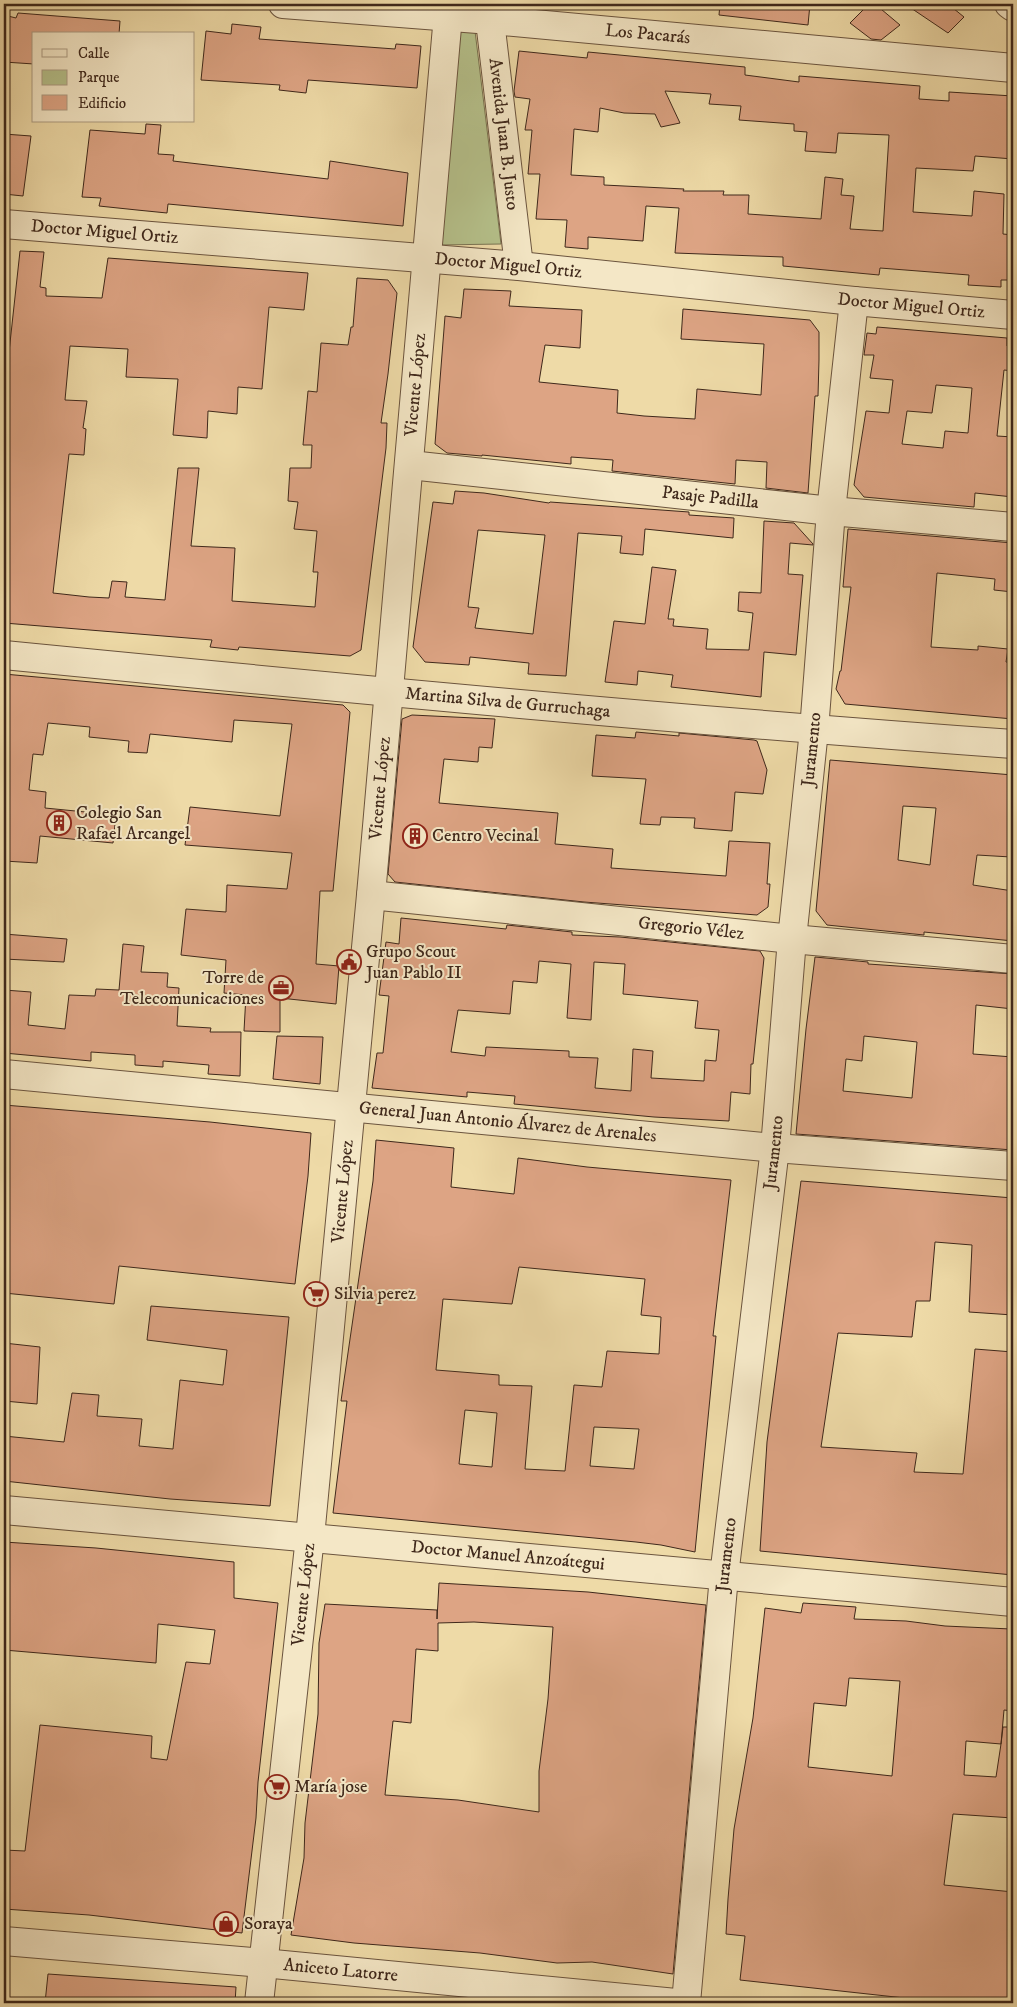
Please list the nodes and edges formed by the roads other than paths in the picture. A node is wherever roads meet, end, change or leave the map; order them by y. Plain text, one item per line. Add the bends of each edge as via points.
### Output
1 (283, 4) edge
2 (1009, 4) edge
3 (1013, 7) edge
4 (448, 10) edge
5 (489, 12) edge
6 (1013, 68) edge
7 (4, 224) edge
8 (426, 259) junction
9 (519, 266) junction
10 (854, 301) junction
11 (1013, 315) edge
12 (410, 465) junction
13 (831, 511) junction
14 (1013, 527) edge
15 (4, 655) edge
16 (388, 693) junction
17 (814, 730) junction
18 (1013, 744) edge
19 (371, 895) junction
20 (792, 939) junction
21 (1013, 959) edge
22 (4, 1074) edge
23 (351, 1108) junction
24 (775, 1148) junction
25 (1013, 1166) edge
26 (4, 1510) edge
27 (310, 1538) junction
28 (724, 1576) junction
29 (1013, 1602) edge
30 (4, 1941) edge
31 (263, 1963) junction
32 (259, 2003) edge
33 (676, 2003) edge
34 (686, 2003) edge

1 - 4 street, Los Pacarás
2 - 3 street
4 - 5 street, Los Pacarás
4 - 8 street
5 - 6 street, Los Pacarás
5 - 9 street, Avenida Juan B. Justo
7 - 8 street, Doctor Miguel Ortiz
8 - 9 street, Doctor Miguel Ortiz
8 - 12 street, Vicente López
9 - 10 street, Doctor Miguel Ortiz
10 - 11 street, Doctor Miguel Ortiz
10 - 13 street, Juramento
12 - 13 street, Pasaje Padilla
12 - 16 street, Vicente López
13 - 14 street, Pasaje Padilla
13 - 17 street, Juramento
15 - 16 street, Martina Silva de Gurruchaga
16 - 17 street, Martina Silva de Gurruchaga
16 - 19 street, Vicente López
17 - 18 street, Martina Silva de Gurruchaga
17 - 20 street, Juramento
19 - 20 street, Gregorio Vélez
19 - 23 street, Vicente López
20 - 21 street, Gregorio Vélez
20 - 24 street, Juramento
22 - 23 street, General Juan Antonio Álvarez de Arenales
23 - 24 street, General Juan Antonio Álvarez de Arenales
23 - 27 street, Vicente López
24 - 25 street, General Juan Antonio Álvarez de Arenales
24 - 28 street, Juramento
26 - 27 street, Doctor Manuel Anzoátegui
27 - 28 street, Doctor Manuel Anzoátegui
27 - 31 street, Vicente López
28 - 29 street, Doctor Manuel Anzoátegui
28 - 34 street, Juramento
30 - 31 street, Aniceto Latorre
31 - 32 street, Vicente López
31 - 33 street, Aniceto Latorre

